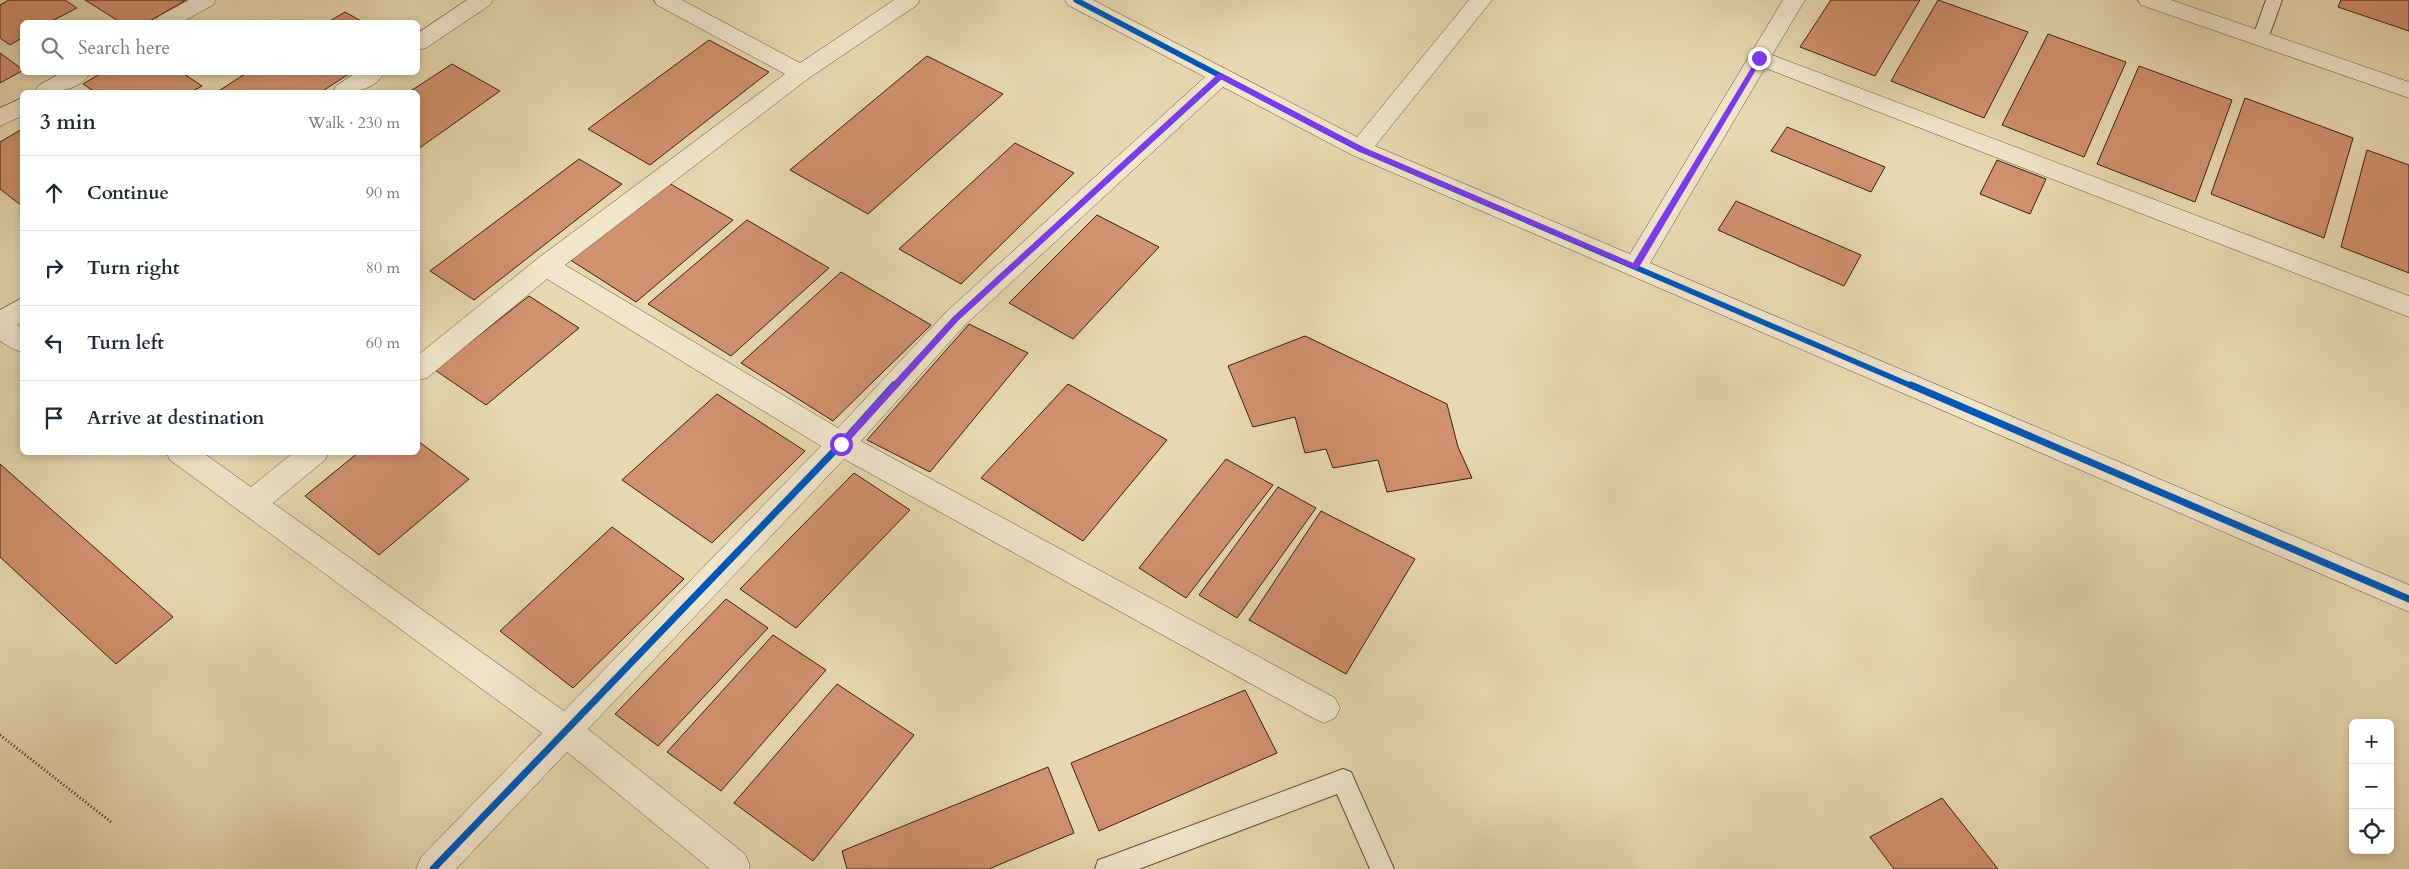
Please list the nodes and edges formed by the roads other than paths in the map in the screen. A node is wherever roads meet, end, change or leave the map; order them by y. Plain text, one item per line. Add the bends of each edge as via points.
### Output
1 (205, 0) edge
2 (482, 0) edge
3 (665, 0) edge
4 (909, 0) edge
5 (1076, 0) edge
6 (1481, 0) edge
7 (1794, 0) edge
8 (2149, 0) edge
9 (2274, 0) edge
10 (170, 20) edge
11 (2260, 39) junction
12 (420, 42) edge
13 (1759, 58) junction
14 (801, 73) junction
15 (75, 75) edge
16 (370, 75) edge
17 (1220, 76) junction
18 (49, 90) edge
19 (347, 90) edge
20 (2409, 90) edge
21 (20, 107) edge
22 (0, 118) edge
23 (1360, 149) junction
24 (546, 266) junction
25 (1635, 267) junction
26 (2409, 306) edge
27 (20, 309) edge
28 (0, 323) edge
29 (0, 327) edge
30 (20, 341) edge
31 (420, 368) edge
32 (841, 444) junction
33 (184, 455) edge
34 (311, 455) edge
35 (251, 504) junction
36 (2409, 599) edge
37 (1324, 708) dead end
38 (566, 731) junction
39 (733, 866) dead end
40 (433, 869) edge
41 (1107, 869) edge
42 (1382, 869) edge

1 - 10 street
2 - 12 street
3 - 14 street
4 - 14 street
5 - 17 street
6 - 23 street
7 - 13 street
8 - 11 street
9 - 11 lane
11 - 20 street
13 - 25 street
13 - 26 street
14 - 24 street
15 - 18 street
16 - 19 street
17 - 23 street
17 - 32 street via 955,319
21 - 22 street
23 - 25 street
24 - 31 street
24 - 32 street
25 - 36 street
27 - 28 street
29 - 30 street
32 - 37 street
32 - 38 street
33 - 35 street
34 - 35 street
35 - 38 street
38 - 39 street
38 - 40 street
41 - 42 lane via 1343,780

